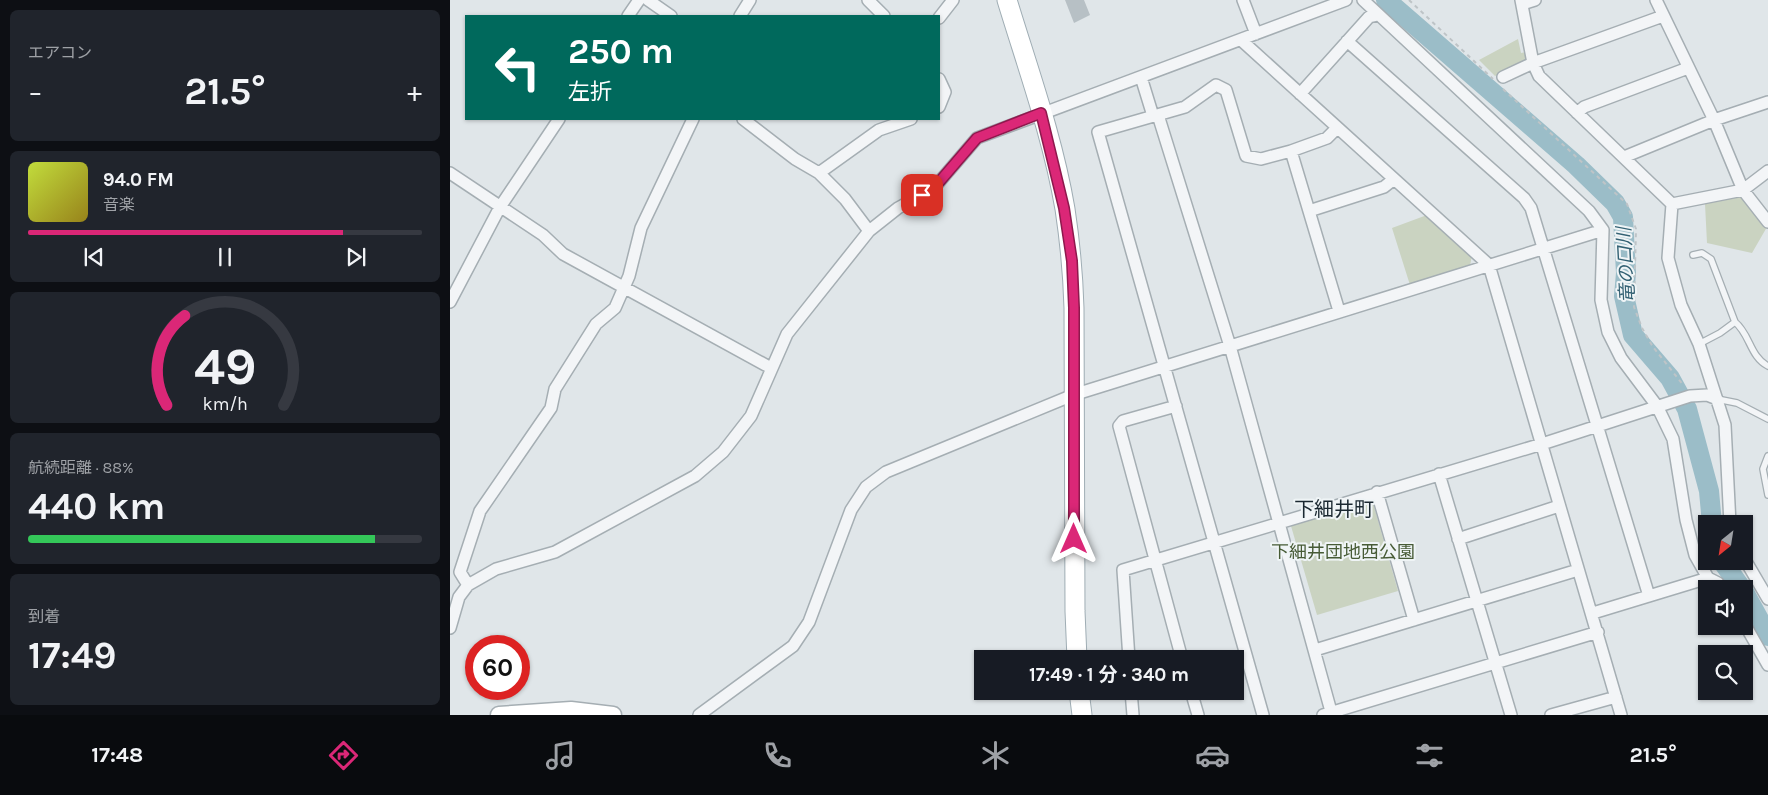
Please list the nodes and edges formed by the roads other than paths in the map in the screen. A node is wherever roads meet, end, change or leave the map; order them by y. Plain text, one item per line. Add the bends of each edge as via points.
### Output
1 (639, 0) edge
2 (648, 0) edge
3 (750, 0) edge
4 (868, 0) edge
5 (953, 0) edge
6 (1007, 0) edge
7 (1243, 0) edge
8 (1346, 0) edge
9 (1363, 0) edge
10 (1535, 0) edge
11 (1656, 0) edge
12 (1522, 2) edge
13 (629, 15) edge
14 (670, 15) edge
15 (742, 15) edge
16 (883, 15) edge
17 (1378, 15) junction
18 (1663, 16) junction
19 (940, 17) edge
20 (1256, 34) junction
21 (1241, 40) junction
22 (1347, 41) junction
23 (1533, 63) junction
24 (1688, 68) junction
25 (1503, 76) dead end
26 (1141, 77) junction
27 (940, 81) edge
28 (1300, 94) junction
29 (1768, 102) edge
30 (940, 104) edge
31 (1041, 113) junction
32 (1577, 113) junction
33 (1155, 115) junction
34 (558, 120) edge
35 (693, 120) edge
36 (744, 120) edge
37 (905, 120) edge
38 (1714, 120) junction
39 (877, 125) edge
40 (1337, 128) junction
41 (1291, 151) junction
42 (1624, 157) junction
43 (1768, 172) edge
44 (450, 173) edge
45 (819, 173) junction
46 (1394, 179) junction
47 (1743, 190) junction
48 (1672, 204) junction
49 (500, 207) junction
50 (1309, 211) junction
51 (1768, 222) edge
52 (1603, 230) junction
53 (870, 231) junction
54 (1544, 248) junction
55 (1693, 255) dead end
56 (1489, 265) junction
57 (623, 287) junction
58 (450, 302) edge
59 (1340, 311) junction
60 (1735, 322) junction
61 (1699, 344) junction
62 (1230, 346) junction
63 (1164, 366) junction
64 (1768, 366) edge
65 (771, 368) junction
66 (1074, 395) junction
67 (1717, 398) junction
68 (1176, 406) junction
69 (1660, 406) junction
70 (1768, 419) edge
71 (1598, 426) junction
72 (1542, 444) junction
73 (1768, 456) edge
74 (1439, 474) junction
75 (1377, 492) junction
76 (1768, 495) edge
77 (1559, 506) junction
78 (1730, 515) edge
79 (1279, 522) junction
80 (1458, 539) junction
81 (1214, 542) junction
82 (1155, 560) junction
83 (1578, 570) junction
84 (1751, 570) edge
85 (1708, 578) junction
86 (1712, 580) edge
87 (468, 584) junction
88 (454, 594) edge
89 (1649, 596) junction
90 (1768, 599) edge
91 (1477, 600) junction
92 (1593, 613) junction
93 (1414, 620) junction
94 (450, 628) edge
95 (1598, 632) junction
96 (1751, 635) edge
97 (1077, 650) edge
98 (1128, 650) edge
99 (1180, 650) edge
100 (1315, 650) junction
101 (1495, 663) junction
102 (1768, 665) edge
103 (1616, 697) junction
104 (1081, 700) edge
105 (1132, 700) edge
106 (1194, 700) edge
107 (1329, 714) edge
108 (499, 715) edge
109 (613, 715) edge
110 (699, 715) edge
111 (1082, 715) edge
112 (1133, 715) edge
113 (1198, 715) edge
114 (1263, 715) edge
115 (1511, 715) edge
116 (1551, 715) edge
117 (1621, 715) edge

1 - 13 street
2 - 14 street
3 - 15 street
4 - 16 street
5 - 19 street
6 - 31 main road
7 - 20 street
8 - 20 street
9 - 17 street
10 - 12 street
11 - 18 street
12 - 23 street
17 - 22 street via 1369,17
17 - 52 street via 1589,211
18 - 23 street
18 - 24 street
20 - 21 street
21 - 26 street
21 - 28 street
22 - 28 street
22 - 54 street via 1524,198 1531,208
23 - 25 street
23 - 32 street via 1539,76
24 - 32 street via 1584,107
24 - 38 street
26 - 31 street
26 - 33 street
27 - 30 street via 945,92
28 - 40 street
29 - 38 street
31 - 53 street via 977,138 934,188 898,208
31 - 66 main road via 1064,208 1072,261
32 - 42 street
33 - 41 street via 1185,107 1216,84 1226,90 1246,156 1261,159
33 - 62 street
33 - 63 street via 1098,132
34 - 49 street
35 - 57 street via 642,228
36 - 45 street
37 - 39 street
38 - 42 street
38 - 47 street
39 - 45 street
40 - 41 street via 1327,138
40 - 46 street
41 - 50 street
42 - 48 street
43 - 47 street
44 - 49 street
45 - 53 street
46 - 50 street via 1384,187
46 - 56 street
47 - 48 street
47 - 51 street
48 - 61 street via 1668,258 1681,305
49 - 57 street via 543,234 563,254
49 - 58 street
50 - 59 street
52 - 54 street
52 - 69 street via 1601,300 1608,332 1621,358
53 - 65 street via 787,334
54 - 56 street
54 - 71 street
55 - 60 lane via 1702,253 1711,260
56 - 59 street
56 - 72 street
57 - 65 street
57 - 87 street via 615,308 596,324 554,389 551,408 480,511 460,572
59 - 62 street
60 - 61 lane
60 - 64 lane via 1743,329 1757,358
61 - 67 street
62 - 63 street
62 - 79 street
63 - 66 street
63 - 68 street
65 - 87 street via 751,416 723,452 695,476 555,552 496,569
66 - 97 main road
66 - 110 street via 886,472 866,487 851,510 804,630 793,646
67 - 69 street via 1690,396
67 - 70 lane via 1737,403
67 - 78 street via 1725,425
68 - 81 street
68 - 82 street via 1124,421 1119,426
69 - 71 street
69 - 85 street via 1673,439 1695,555
71 - 72 street
71 - 89 street
72 - 74 street
72 - 77 street
73 - 76 lane via 1763,469
74 - 75 street
74 - 80 street
75 - 79 street
75 - 93 street
77 - 80 street
77 - 83 street
79 - 81 street
79 - 100 street
80 - 91 street
81 - 82 street
81 - 114 street
82 - 98 street via 1123,570
82 - 99 street
83 - 91 street
83 - 92 street
84 - 90 street
85 - 86 street
85 - 89 street
87 - 88 street
88 - 94 street
89 - 92 street
91 - 93 street
91 - 101 street
92 - 95 street
93 - 100 street
95 - 101 street
95 - 103 street
96 - 102 street
100 - 107 street
101 - 107 street
101 - 115 street
103 - 116 street
103 - 117 street
104 - 111 main road
105 - 112 street
106 - 113 street
108 - 109 street via 571,710

